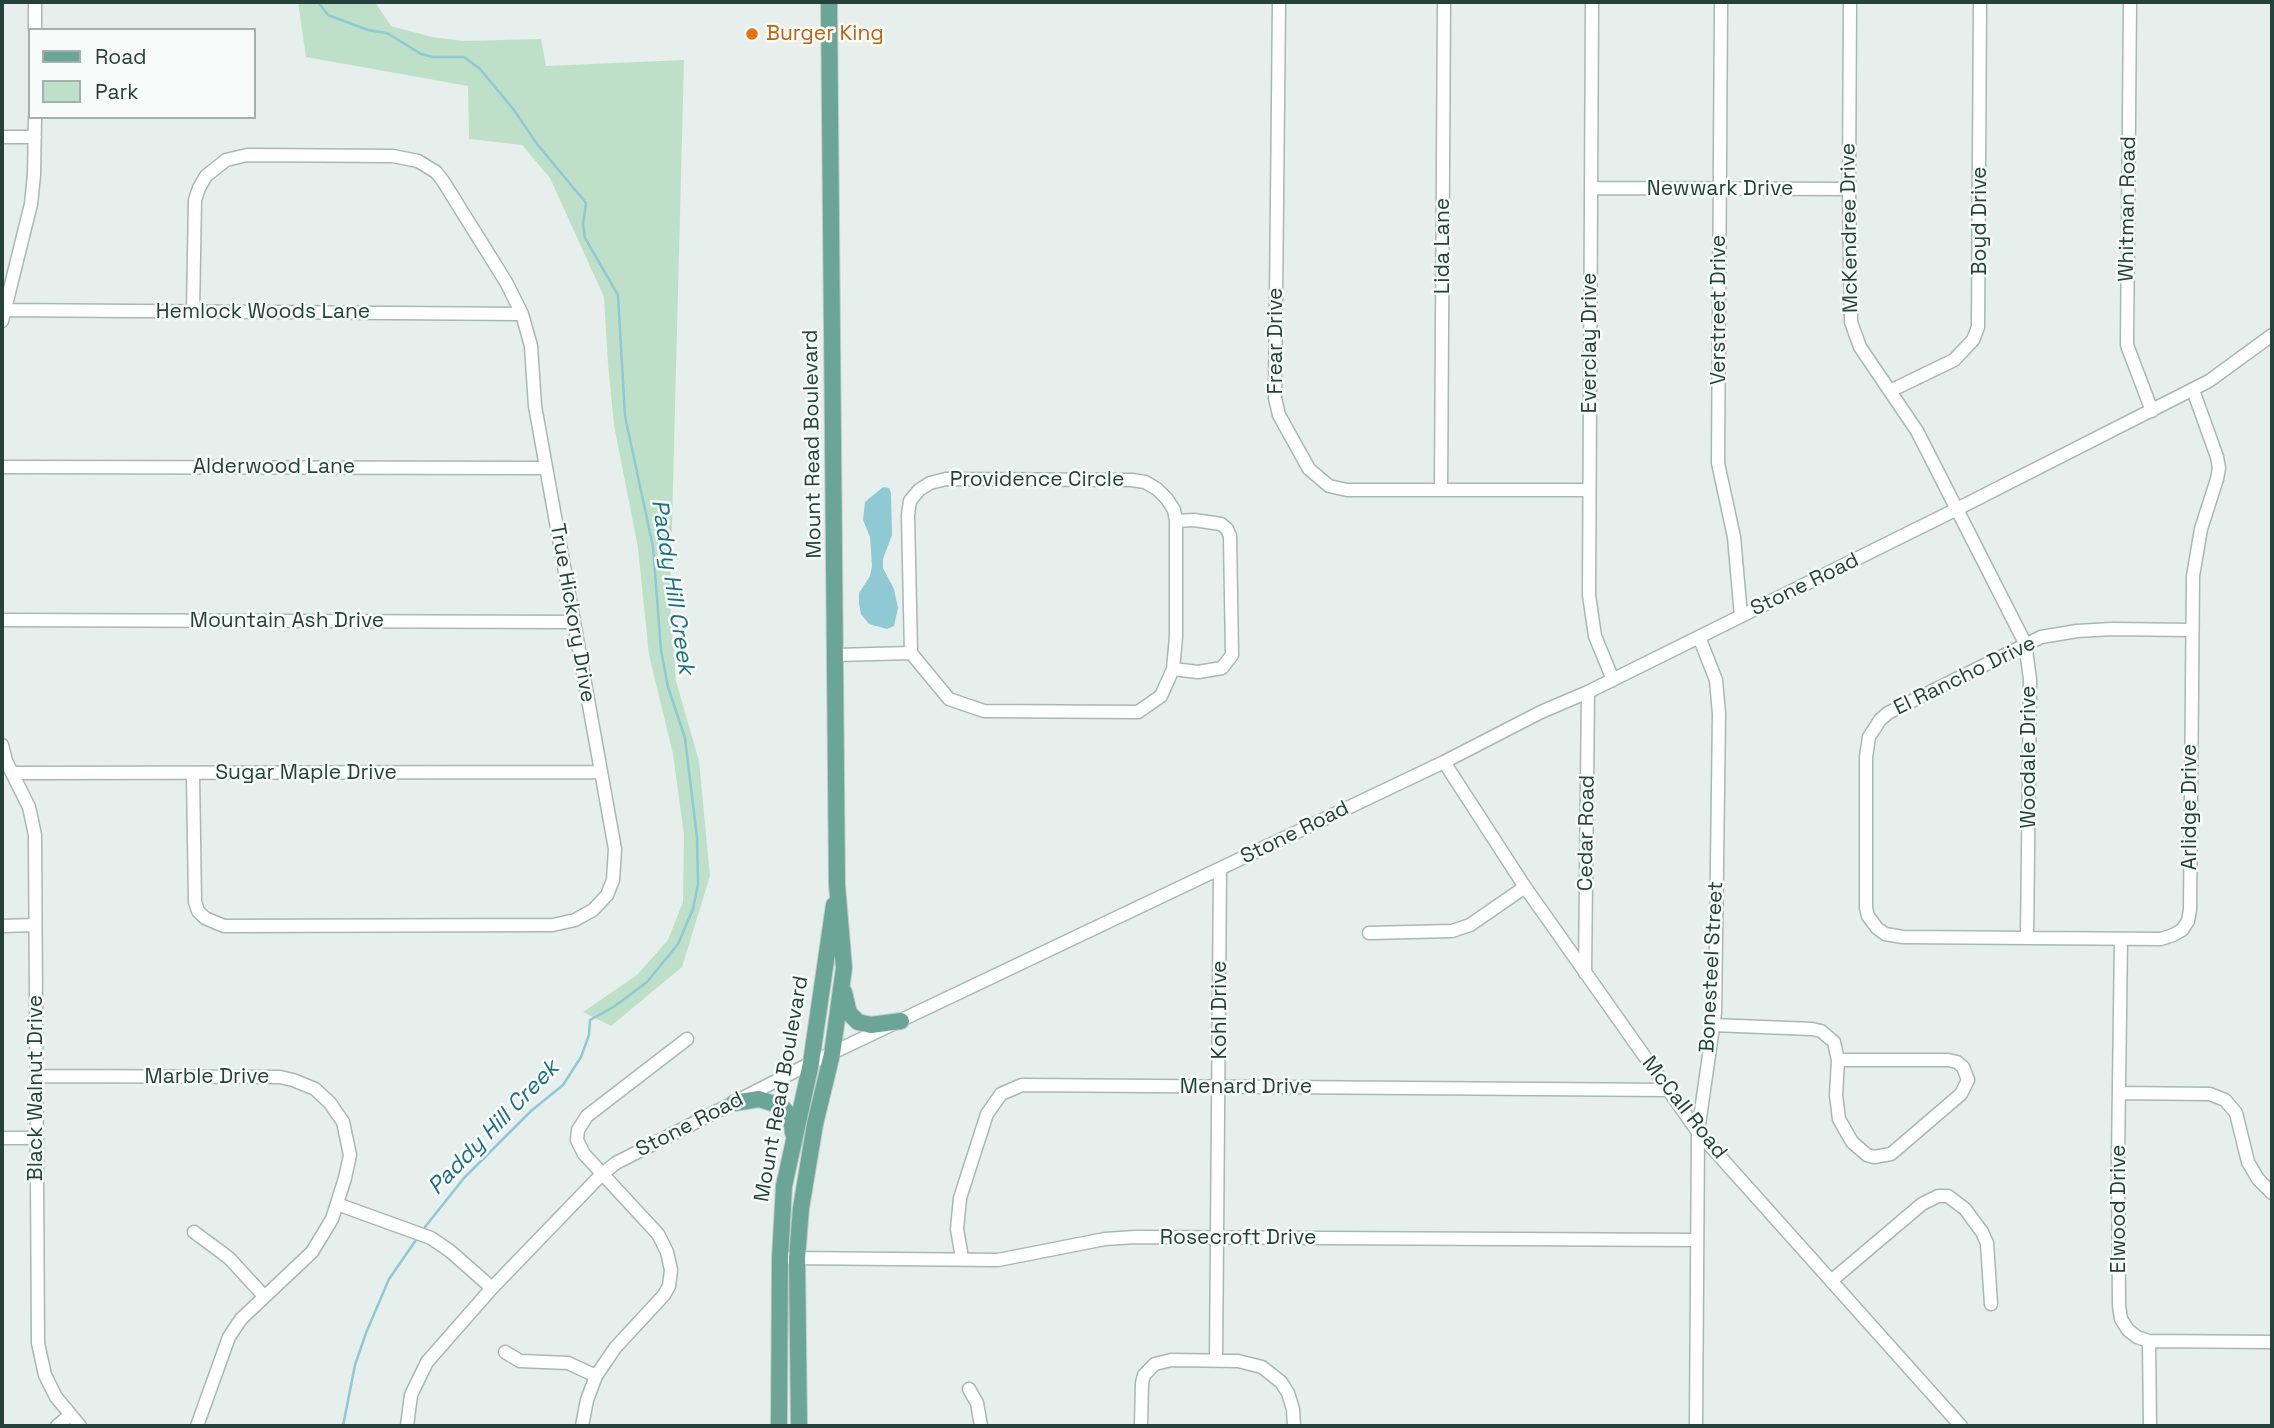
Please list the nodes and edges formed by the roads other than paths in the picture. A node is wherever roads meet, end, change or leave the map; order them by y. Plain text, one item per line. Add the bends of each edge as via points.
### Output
1 (35, 2) edge
2 (830, 2) edge
3 (1279, 2) edge
4 (1444, 2) edge
5 (1592, 2) edge
6 (1721, 2) edge
7 (1850, 2) edge
8 (1980, 2) edge
9 (2130, 2) edge
10 (35, 28) edge
11 (35, 119) edge
12 (2, 137) edge
13 (35, 137) junction
14 (1591, 188) junction
15 (1720, 189) junction
16 (1849, 189) junction
17 (193, 311) junction
18 (522, 314) junction
19 (3, 316) edge
20 (2272, 335) edge
21 (2193, 390) junction
22 (1890, 391) junction
23 (2152, 411) junction
24 (2, 467) edge
25 (546, 468) junction
26 (1590, 490) junction
27 (1441, 491) junction
28 (1957, 509) junction
29 (1177, 521) junction
30 (1741, 616) junction
31 (2, 620) edge
32 (572, 622) junction
33 (2191, 630) junction
34 (1699, 637) junction
35 (2025, 643) junction
36 (911, 653) junction
37 (836, 655) junction
38 (1173, 669) junction
39 (1613, 680) junction
40 (1588, 692) junction
41 (2, 745) edge
42 (1444, 762) junction
43 (600, 772) junction
44 (12, 773) junction
45 (193, 774) junction
46 (1220, 870) junction
47 (837, 885) junction
48 (1525, 887) junction
49 (35, 925) junction
50 (2, 926) edge
51 (1369, 933) dead end
52 (1885, 934) joint
53 (2028, 938) junction
54 (2121, 939) junction
55 (1585, 973) junction
56 (843, 980) junction
57 (901, 1021) junction
58 (1713, 1025) junction
59 (687, 1039) dead end
60 (832, 1054) junction
61 (1838, 1059) junction
62 (811, 1063) junction
63 (36, 1076) junction
64 (1220, 1087) junction
65 (1667, 1090) junction
66 (2119, 1093) junction
67 (734, 1102) junction
68 (1698, 1132) junction
69 (2, 1138) edge
70 (36, 1138) junction
71 (794, 1142) junction
72 (601, 1175) junction
73 (2272, 1193) edge
74 (337, 1204) junction
75 (194, 1233) dead end
76 (1218, 1238) junction
77 (1697, 1240) junction
78 (780, 1258) junction
79 (797, 1258) junction
80 (962, 1258) junction
81 (1830, 1281) junction
82 (492, 1287) junction
83 (264, 1296) junction
84 (1991, 1304) dead end
85 (2150, 1341) junction
86 (2272, 1342) edge
87 (505, 1352) dead end
88 (1216, 1360) junction
89 (596, 1376) junction
90 (969, 1389) dead end
91 (70, 1415) junction
92 (57, 1426) edge
93 (80, 1426) edge
94 (197, 1426) edge
95 (407, 1426) edge
96 (582, 1426) edge
97 (779, 1426) edge
98 (799, 1426) edge
99 (982, 1426) edge
100 (1141, 1426) edge
101 (1294, 1426) edge
102 (1696, 1426) edge
103 (1961, 1426) edge
104 (2150, 1426) edge

1 - 10 street
2 - 37 main road, Mount Read Boulevard
3 - 27 street, Frear Drive via 1276,408 1309,469 1329,486 1347,491
4 - 27 street, Lida Lane
5 - 14 street, Everclay Drive
6 - 15 street, Verstreet Drive
7 - 16 street, McKendree Drive
8 - 22 street, Boyd Drive via 1978,327 1973,340 1954,360
9 - 23 street, Whitman Road via 2127,345
11 - 13 street
12 - 13 street
13 - 19 street via 31,204
14 - 15 street, Newwark Drive
14 - 26 street, Everclay Drive
15 - 16 street, Newwark Drive
15 - 30 street, Verstreet Drive via 1718,463 1734,537
16 - 22 street, McKendree Drive via 1851,322 1860,347
17 - 18 street, Hemlock Woods Lane
17 - 18 street, True Hickory Drive via 195,200 216,166 247,155 393,156 418,161 443,180
17 - 19 street, Hemlock Woods Lane
18 - 25 street, True Hickory Drive via 531,346
20 - 21 street, Stone Road
21 - 23 street, Stone Road
21 - 33 street, Arlidge Drive via 2219,468 2197,545
22 - 28 street, McKendree Drive via 1917,430
23 - 28 street, Stone Road
24 - 25 street, Alderwood Lane
25 - 32 street, True Hickory Drive
26 - 27 street, Frear Drive
26 - 39 street, Everclay Drive via 1590,614
28 - 30 street, Stone Road
28 - 35 street, Woodale Drive
29 - 36 street, Providence Circle via 1157,489 1132,480 960,478 930,483 910,501 908,515
29 - 38 street
29 - 38 street via 1221,524 1230,536 1233,655 1222,668 1198,672
30 - 34 street, Stone Road
31 - 32 street, Mountain Ash Drive
32 - 43 street, True Hickory Drive
33 - 35 street, El Rancho Drive via 2077,631
33 - 54 street, Arlidge Drive via 2188,921 2182,930 2161,939
34 - 39 street, Stone Road
34 - 58 street, Bonesteel Street via 1716,680 1719,714
35 - 52 street, El Rancho Drive via 1888,713 1873,727 1866,757 1866,908
35 - 53 street, Woodale Drive via 2030,679
36 - 37 street
36 - 38 street via 949,699 984,711 1138,712 1161,696
37 - 47 main road, Mount Read Boulevard
39 - 40 street, Stone Road
40 - 42 street, Stone Road
40 - 55 street, Cedar Road
41 - 44 street, Black Walnut Drive
42 - 46 street, Stone Road
42 - 48 street, McCall Road
43 - 45 street, Sugar Maple Drive
43 - 45 street, True Hickory Drive via 615,849 611,887 600,904 575,920 525,926 225,926 212,922 198,911 195,902
44 - 45 street, Sugar Maple Drive
44 - 49 street, Black Walnut Drive via 29,807 35,835
46 - 57 street, Stone Road
46 - 64 street, Kohl Drive
47 - 56 main road, Mount Read Boulevard
47 - 62 main road, Mount Read Boulevard
48 - 51 street via 1452,932
48 - 55 street, McCall Road
49 - 50 street
49 - 63 street, Black Walnut Drive
52 - 53 street, Arlidge Drive
53 - 54 street, Arlidge Drive
54 - 66 street, Elwood Drive
55 - 65 street, McCall Road
56 - 57 main road via 847,1007 858,1022
56 - 60 main road, Mount Read Boulevard
57 - 60 street, Stone Road
58 - 61 street via 1821,1031 1834,1042
58 - 68 street, Bonesteel Street
59 - 72 street via 580,1125 579,1144
60 - 62 street, Stone Road
60 - 79 main road, Mount Read Boulevard via 807,1167
61 - 61 street via 1948,1060 1963,1067 1968,1080 1961,1094 1891,1154 1874,1157 1852,1142 1839,1119
62 - 67 street, Stone Road
62 - 71 main road, Mount Read Boulevard
63 - 70 street, Black Walnut Drive
63 - 74 street, Marble Drive via 264,1076 305,1084 330,1103 343,1122 350,1155
64 - 65 street, Menard Drive
64 - 76 street, Kohl Drive
64 - 80 street, Menard Drive via 1022,1085 1000,1094 986,1114 960,1198 957,1229
65 - 68 street, McCall Road
66 - 73 street via 2210,1094 2225,1100 2236,1113 2248,1162
66 - 85 street, Elwood Drive via 2119,1307 2128,1330
67 - 71 main road via 759,1099 781,1106 791,1117
67 - 72 street, Stone Road
68 - 77 street, Bonesteel Street
68 - 81 street, McCall Road
69 - 70 street
70 - 91 street, Black Walnut Drive via 38,1343 45,1375
71 - 78 main road, Mount Read Boulevard via 784,1186
72 - 82 street, Stone Road
72 - 89 street via 658,1234 671,1270 664,1294
74 - 82 street via 431,1238
74 - 83 street, Marble Drive via 312,1252
75 - 83 street via 229,1258
76 - 77 street, Rosecroft Drive
76 - 80 street, Rosecroft Drive via 1105,1239 998,1260
76 - 88 street, Kohl Drive
77 - 102 street, Bonesteel Street
78 - 79 street, Rosecroft Drive
78 - 97 main road, Mount Read Boulevard
79 - 80 street, Rosecroft Drive
79 - 98 main road, Mount Read Boulevard
81 - 84 street via 1922,1204 1948,1196 1965,1209 1987,1243
81 - 103 street, McCall Road
82 - 95 street, Stone Road via 420,1372
83 - 94 street, Marble Drive via 229,1337
85 - 86 street
85 - 104 street
87 - 89 street via 520,1361 568,1363
88 - 100 street via 1163,1361 1149,1369 1142,1383
88 - 101 street via 1251,1363 1272,1373 1288,1393
89 - 96 street
90 - 99 street
91 - 92 street
91 - 93 street, Black Walnut Drive

